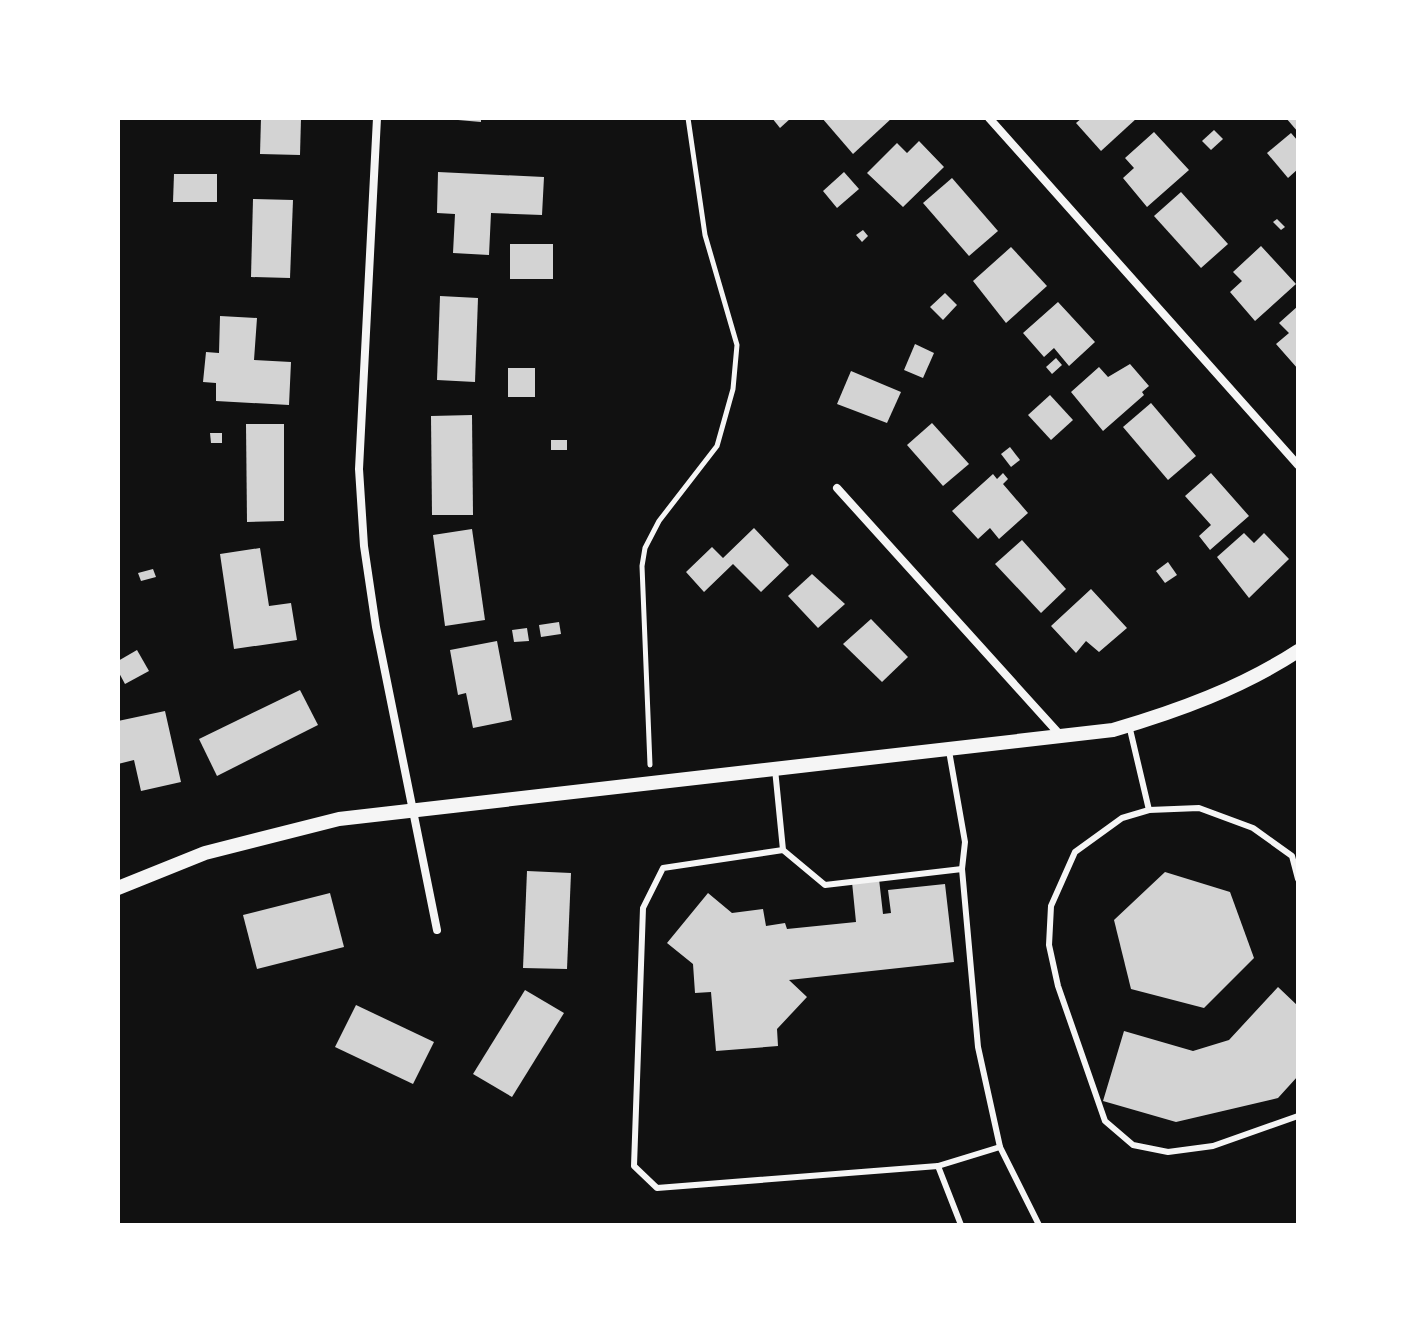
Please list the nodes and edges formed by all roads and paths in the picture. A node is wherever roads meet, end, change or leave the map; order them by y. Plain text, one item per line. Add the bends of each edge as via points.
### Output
1 (377, 118) edge
2 (688, 118) edge
3 (989, 118) edge
4 (1298, 465) edge
5 (837, 488) dead end
6 (1298, 651) edge
7 (1129, 725) junction
8 (1062, 738) junction
9 (949, 750) junction
10 (775, 769) junction
11 (651, 782) junction
12 (415, 809) junction
13 (1149, 810) junction
14 (783, 850) junction
15 (962, 869) junction
16 (1298, 879) edge
17 (118, 888) edge
18 (437, 930) dead end
19 (1298, 1116) edge
20 (1000, 1147) junction
21 (938, 1166) junction
22 (961, 1225) edge
23 (1039, 1225) edge

1 - 12 street via 359,469 376,627
2 - 11 path via 705,235 737,345 733,389 717,446 659,521 645,548
3 - 4 street
5 - 8 street
6 - 7 street via 1212,697
7 - 8 street
7 - 13 lane
8 - 9 street
9 - 10 street
9 - 15 lane via 965,842
10 - 11 street
10 - 14 lane
11 - 12 street
12 - 17 street via 258,837
12 - 18 street
13 - 16 lane via 1199,808 1253,828 1292,856
13 - 19 lane via 1122,818 1075,852 1051,906 1049,945 1058,986 1105,1121 1133,1145 1168,1152 1213,1146
14 - 15 lane via 825,885
14 - 21 lane via 663,868 643,908 634,1166 657,1188
15 - 20 lane via 978,1047
20 - 21 lane
20 - 23 lane
21 - 22 lane

